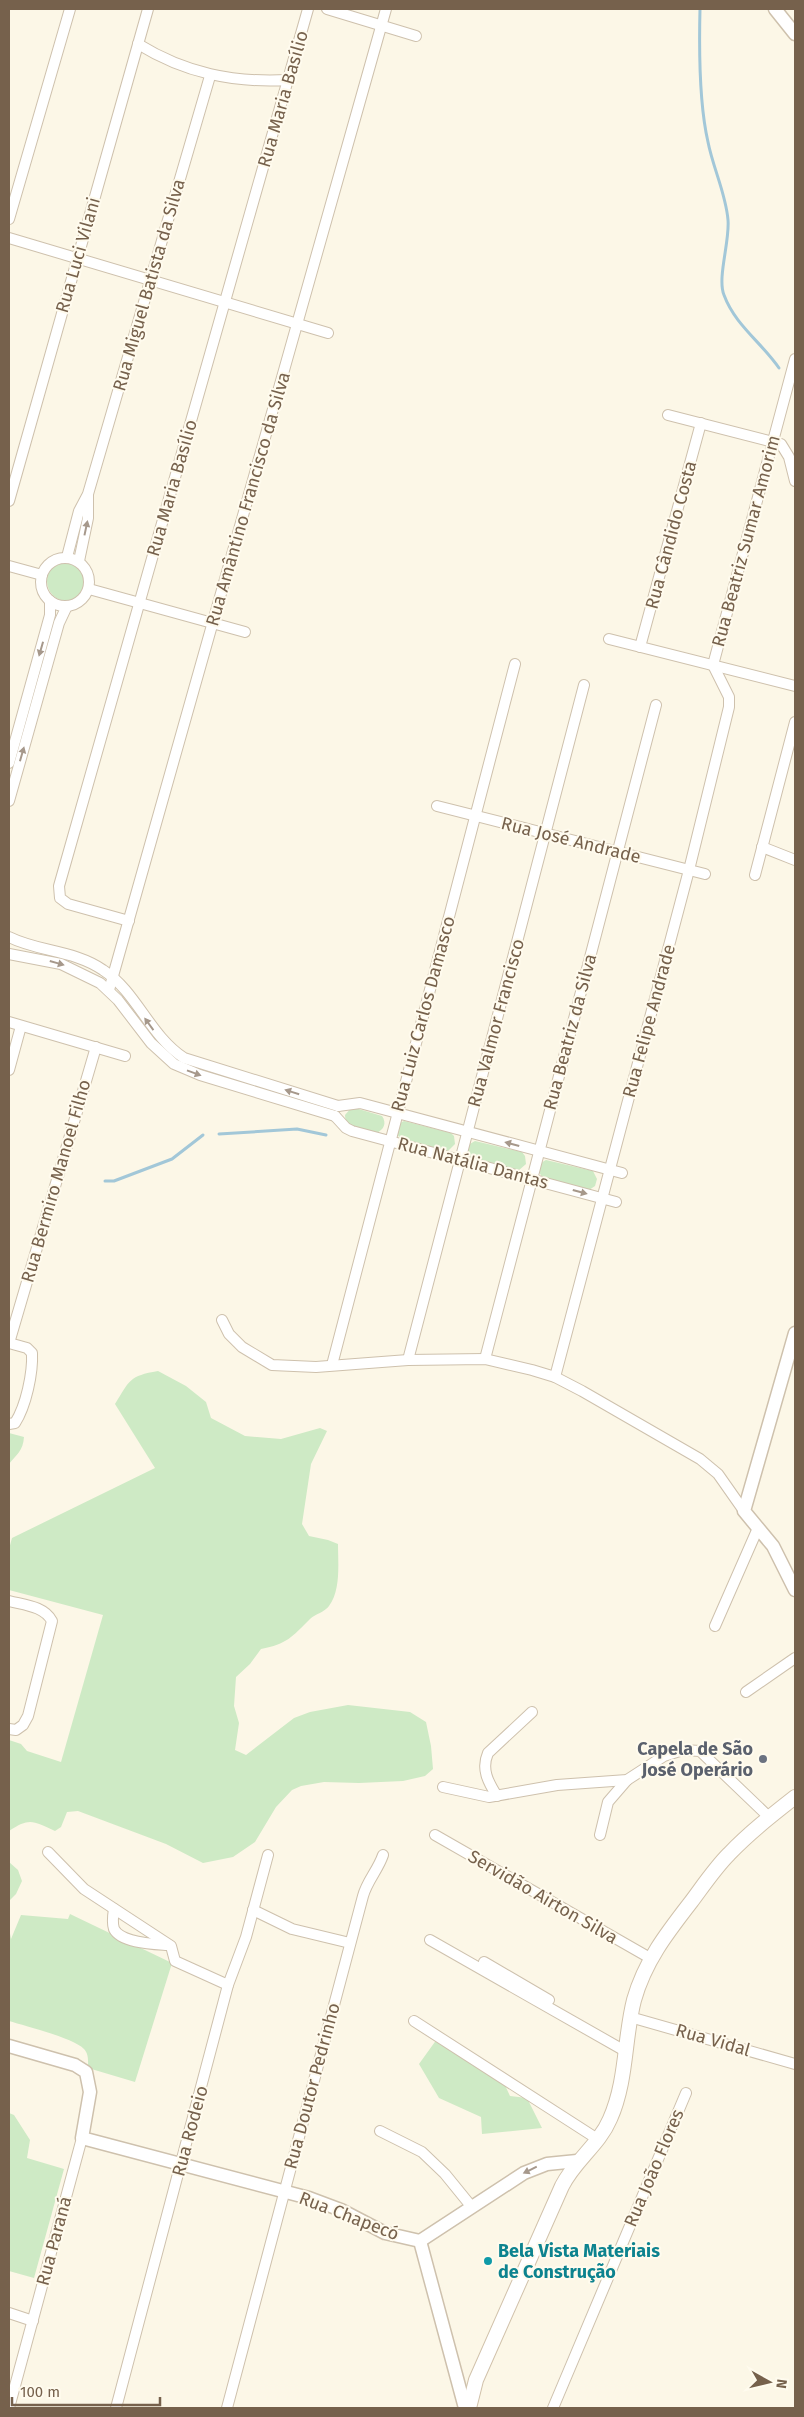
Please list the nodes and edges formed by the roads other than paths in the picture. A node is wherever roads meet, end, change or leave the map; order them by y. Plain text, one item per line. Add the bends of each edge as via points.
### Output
1 (70, 9) edge
2 (148, 9) edge
3 (308, 9) edge
4 (327, 9) edge
5 (386, 9) edge
6 (775, 9) edge
7 (382, 25) junction
8 (795, 34) edge
9 (416, 36) dead end
10 (138, 44) junction
11 (210, 76) junction
12 (288, 80) junction
13 (9, 219) edge
14 (9, 238) edge
15 (78, 258) junction
16 (151, 280) junction
17 (225, 302) junction
18 (297, 324) junction
19 (328, 333) dead end
20 (795, 359) edge
21 (668, 414) dead end
22 (701, 423) junction
23 (773, 441) junction
24 (795, 481) edge
25 (88, 494) junction
26 (9, 501) edge
27 (67, 557) junction
28 (79, 561) junction
29 (9, 566) edge
30 (42, 575) junction
31 (89, 589) junction
32 (50, 601) junction
33 (139, 603) junction
34 (68, 606) junction
35 (212, 624) junction
36 (245, 632) dead end
37 (609, 639) dead end
38 (640, 647) junction
39 (515, 664) dead end
40 (713, 665) junction
41 (584, 685) dead end
42 (795, 686) edge
43 (656, 705) dead end
44 (795, 722) edge
45 (9, 763) edge
46 (9, 801) edge
47 (437, 806) dead end
48 (475, 815) junction
49 (546, 833) junction
50 (762, 847) junction
51 (618, 852) junction
52 (795, 860) edge
53 (689, 870) junction
54 (705, 874) dead end
55 (755, 875) dead end
56 (128, 921) junction
57 (9, 937) edge
58 (9, 954) edge
59 (112, 977) junction
60 (109, 990) junction
61 (9, 1022) edge
62 (21, 1026) junction
63 (96, 1047) junction
64 (125, 1056) dead end
65 (9, 1070) edge
66 (337, 1111) junction
67 (397, 1113) junction
68 (468, 1132) junction
69 (390, 1141) junction
70 (539, 1151) junction
71 (460, 1160) junction
72 (610, 1170) junction
73 (622, 1173) dead end
74 (532, 1179) junction
75 (602, 1198) junction
76 (616, 1202) dead end
77 (222, 1320) dead end
78 (795, 1332) edge
79 (9, 1343) edge
80 (485, 1359) junction
81 (408, 1360) junction
82 (332, 1365) junction
83 (555, 1377) junction
84 (12, 1423) edge
85 (744, 1511) junction
86 (758, 1528) junction
87 (795, 1590) edge
88 (9, 1601) edge
89 (715, 1626) dead end
90 (795, 1658) edge
91 (746, 1692) dead end
92 (532, 1712) dead end
93 (9, 1729) edge
94 (627, 1780) junction
95 (443, 1787) dead end
96 (497, 1796) junction
97 (795, 1797) edge
98 (769, 1817) junction
99 (435, 1835) dead end
100 (600, 1835) dead end
101 (48, 1852) dead end
102 (268, 1855) dead end
103 (383, 1855) dead end
104 (114, 1909) junction
105 (254, 1910) junction
106 (430, 1940) dead end
107 (350, 1943) junction
108 (171, 1946) junction
109 (650, 1958) junction
110 (484, 1962) dead end
111 (228, 1985) junction
112 (630, 2016) junction
113 (414, 2021) dead end
114 (9, 2046) edge
115 (625, 2048) junction
116 (795, 2064) edge
117 (686, 2094) dead end
118 (380, 2131) dead end
119 (82, 2138) junction
120 (599, 2140) junction
121 (577, 2161) junction
122 (181, 2164) junction
123 (284, 2191) junction
124 (470, 2206) junction
125 (420, 2241) junction
126 (9, 2313) edge
127 (33, 2320) junction
128 (9, 2408) edge
129 (116, 2408) edge
130 (227, 2408) edge
131 (467, 2408) edge
132 (553, 2408) edge

1 - 13 street
2 - 10 street, Rua Luci Vilani
3 - 12 street, Rua Maria Basílio
4 - 7 street
5 - 7 street, Rua Amântino Francisco da Silva
6 - 8 street
7 - 9 street
7 - 18 street, Rua Amântino Francisco da Silva
10 - 11 street via 173,63
10 - 15 street, Rua Luci Vilani
11 - 12 street via 248,81
11 - 16 street, Rua Miguel Batista da Silva
12 - 17 street, Rua Maria Basílio
14 - 15 street
15 - 16 street
15 - 26 street, Rua Luci Vilani
16 - 17 street
16 - 25 street, Rua Miguel Batista da Silva
17 - 18 street
17 - 33 street, Rua Maria Basílio
18 - 19 street
18 - 35 street, Rua Amântino Francisco da Silva
20 - 23 street, Rua Beatriz Sumar Amorim
21 - 22 street
22 - 23 street
22 - 38 street, Rua Cândido Costa
23 - 24 street via 786,450
23 - 40 street, Rua Beatriz Sumar Amorim
25 - 27 street, Rua Miguel Batista da Silva via 79,511
28 -> 25 street, Rua Miguel Batista da Silva via 88,518
27 - 28 street
27 - 30 street via 51,562
28 - 31 street via 89,573
29 - 30 street
30 - 32 street via 42,590
31 - 33 street
31 - 34 street via 81,601
32 - 34 street
32 -> 45 street via 50,615
33 - 35 street
33 - 56 street, Rua Maria Basílio via 58,893 68,904
46 -> 34 street via 59,623
35 - 36 street
35 - 56 street, Rua Amântino Francisco da Silva
37 - 38 street
38 - 40 street
39 - 48 street, Rua Luiz Carlos Damasco
40 - 42 street
40 - 53 street, Rua Felipe Andrade via 729,697 729,707
41 - 49 street, Rua Valmor Francisco
43 - 51 street, Rua Beatriz da Silva
44 - 50 street
47 - 48 street, Rua José Andrade
48 - 49 street, Rua José Andrade
48 - 67 street, Rua Luiz Carlos Damasco
49 - 51 street, Rua José Andrade
49 - 68 street, Rua Valmor Francisco
50 - 52 street
50 - 55 street
51 - 53 street, Rua José Andrade
51 - 70 street, Rua Beatriz da Silva
53 - 54 street, Rua José Andrade
53 - 72 street, Rua Felipe Andrade
56 - 59 street, Rua Amântino Francisco da Silva
57 - 59 street via 80,958
58 -> 60 street via 61,964
59 - 60 street, Rua Amântino Francisco da Silva
66 -> 59 street via 184,1058 164,1042
60 -> 66 street via 151,1043 174,1064 200,1075
61 - 62 street
62 - 63 street
62 - 65 street
63 - 64 street
63 - 79 street, Rua Bermiro Manoel Filho
66 - 67 street via 355,1102
66 - 69 street, Rua Natália Dantas via 346,1128
67 - 68 street
67 - 69 street, Rua Luiz Carlos Damasco
70 -> 68 street
68 - 71 street, Rua Valmor Francisco
69 - 71 street, Rua Natália Dantas
69 - 82 street, Rua Luiz Carlos Damasco
70 - 72 street
70 - 74 street, Rua Beatriz da Silva
71 - 74 street, Rua Natália Dantas
71 - 81 street, Rua Valmor Francisco
72 - 73 street
72 - 75 street, Rua Felipe Andrade
74 -> 75 street, Rua Natália Dantas
74 - 80 street, Rua Beatriz da Silva
75 - 76 street, Rua Natália Dantas
75 - 83 street, Rua Felipe Andrade
77 - 82 street via 229,1334 242,1347 272,1365
78 - 85 street
79 - 84 street via 27,1348 32,1353 32,1372 20,1414
80 - 81 street
80 - 83 street
81 - 82 street
83 - 85 street via 700,1459 718,1474
85 - 86 street
86 - 87 street via 777,1552
86 - 89 street
88 - 93 street via 40,1609 52,1621 28,1716 16,1730
90 - 91 street
92 - 96 street via 488,1753 485,1761 488,1782
94 - 96 street via 557,1785
94 - 98 street via 664,1756 694,1749 700,1751
94 - 100 street via 608,1802
95 - 96 street via 476,1796
97 - 98 main road
98 - 109 main road via 727,1856
99 - 109 street, Servidão Airton Silva
101 - 104 street via 84,1889
102 - 105 street, Rua Rodeio
103 - 107 street, Rua Doutor Pedrinho via 365,1887
104 - 108 street
104 - 108 street via 113,1928 117,1933 140,1942
105 - 107 street via 292,1929
105 - 111 street, Rua Rodeio
106 - 115 street
107 - 123 street, Rua Doutor Pedrinho
108 - 111 street via 175,1961
109 - 112 main road via 638,1985
110 - 115 street
111 - 122 street, Rua Rodeio
112 - 115 main road
112 - 116 street, Rua Vidal
113 - 120 street
114 - 119 street, Rua Paraná via 75,2065 86,2072 90,2092
115 - 120 main road via 620,2089
117 - 132 street, Rua João Flores
118 - 124 street via 422,2152 445,2174
119 - 122 street, Rua Chapecó
119 - 127 street, Rua Paraná
120 - 121 main road
121 -> 124 street via 537,2167
121 - 131 main road via 562,2186 476,2380
122 - 123 street, Rua Chapecó
122 - 129 street, Rua Rodeio
123 - 125 street, Rua Chapecó via 328,2204 385,2233
123 - 130 street, Rua Doutor Pedrinho
124 - 125 street
125 - 131 street, Rua Chapecó
126 - 127 street
127 - 128 street, Rua Paraná

